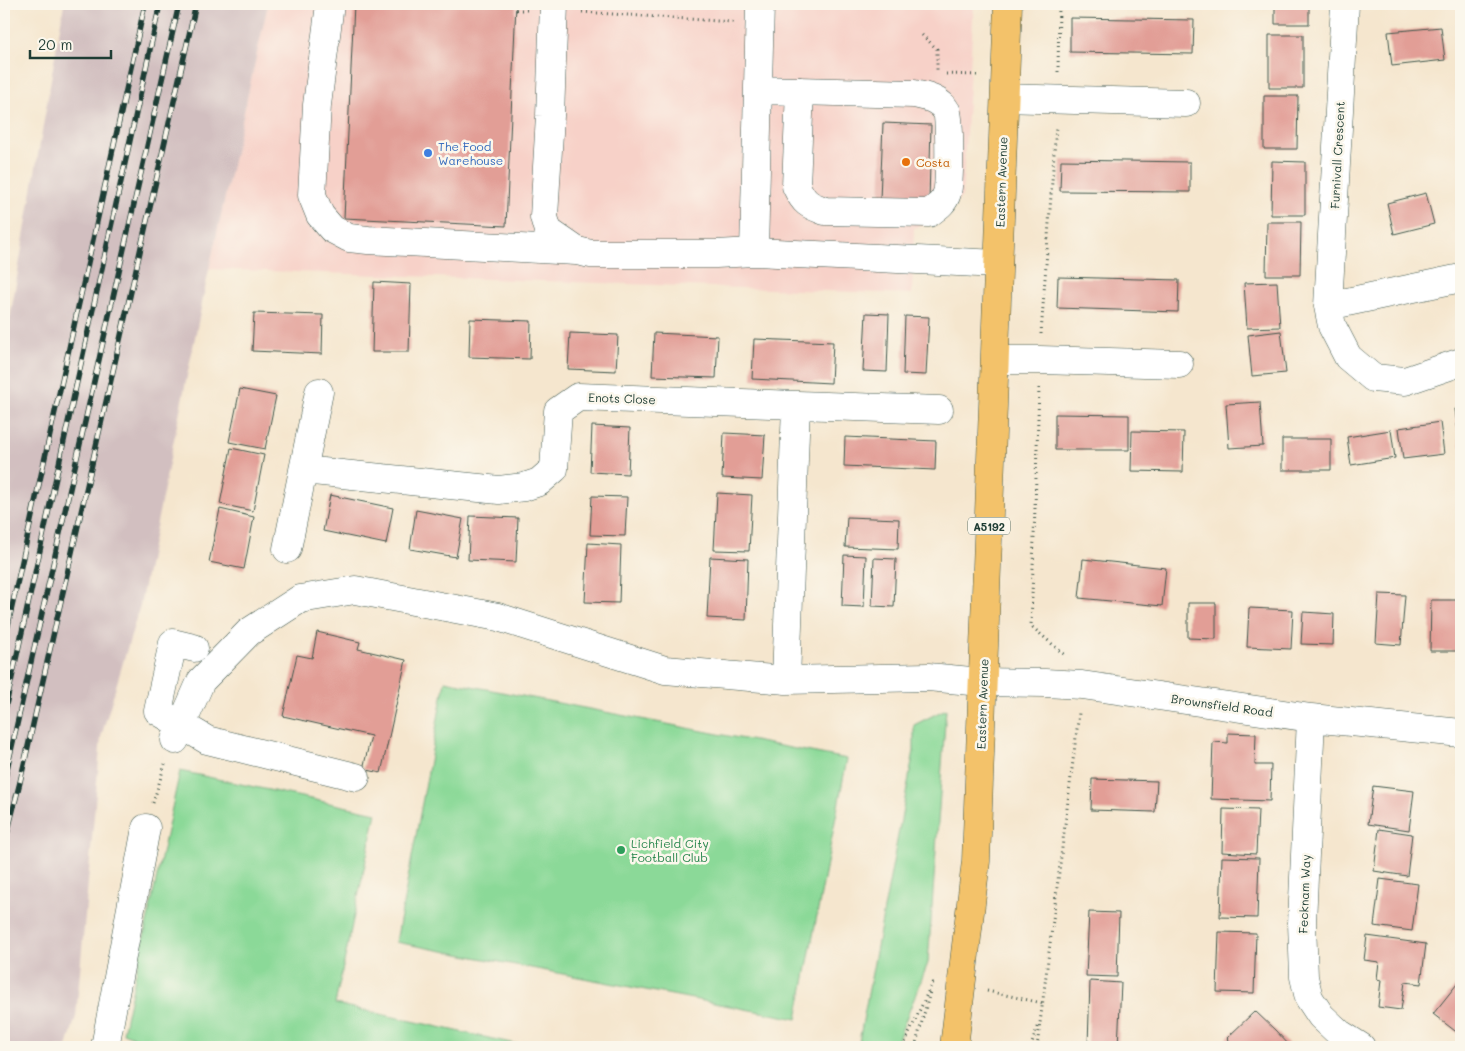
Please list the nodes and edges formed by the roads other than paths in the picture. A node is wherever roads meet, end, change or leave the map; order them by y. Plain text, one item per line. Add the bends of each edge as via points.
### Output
1 (330, 4) edge
2 (760, 4) edge
3 (1008, 4) edge
4 (1345, 4) edge
5 (554, 7) edge
6 (758, 90) junction
7 (800, 91) junction
8 (1005, 98) junction
9 (1186, 103) dead end
10 (577, 251) junction
11 (754, 252) junction
12 (998, 264) junction
13 (1461, 278) edge
14 (1328, 306) junction
15 (996, 360) junction
16 (1461, 362) edge
17 (1179, 364) dead end
18 (319, 392) dead end
19 (796, 405) junction
20 (939, 410) dead end
21 (303, 470) junction
22 (287, 549) dead end
23 (194, 648) dead end
24 (786, 680) junction
25 (982, 682) junction
26 (1311, 718) junction
27 (178, 732) junction
28 (1461, 733) edge
29 (356, 777) dead end
30 (146, 828) road end
31 (105, 1047) edge
32 (954, 1047) edge
33 (1361, 1047) edge

1 - 10 street via 316,105 312,195 320,215 332,229 349,238 368,240
2 - 6 street
3 - 8 highway, Eastern Avenue / A5192
4 - 14 street, Furnivall Crescent
5 - 10 street via 544,217 548,231
6 - 7 street
6 - 11 street
7 - 7 street via 914,94 940,102 948,114 948,191 942,203 929,213 825,211 802,198 796,186
8 - 9 street
8 - 12 highway, Eastern Avenue / A5192
10 - 11 street via 591,254
11 - 12 street
12 - 15 highway, Eastern Avenue / A5192
13 - 14 street
14 - 16 street, Furnivall Crescent via 1332,326 1348,357 1373,378 1405,381
15 - 17 street
15 - 25 highway, Eastern Avenue / A5192
18 - 21 street
19 - 20 street, Enots Close
19 - 21 street, Enots Close via 578,397 558,411 554,469 539,482 524,487 499,490
19 - 24 street
21 - 22 street
23 - 27 street via 173,643 158,711
24 - 25 street, Brownsfield Road via 928,677
24 - 27 street, Brownsfield Road via 665,670 498,617 355,590 300,599 249,632 200,681
25 - 26 street, Brownsfield Road via 1082,685
25 - 32 highway, Eastern Avenue / A5192 via 976,862
26 - 28 street, Brownsfield Road
26 - 33 street, Fecknam Way via 1302,923 1304,977 1309,998 1321,1016
27 - 29 street
30 - 31 street

